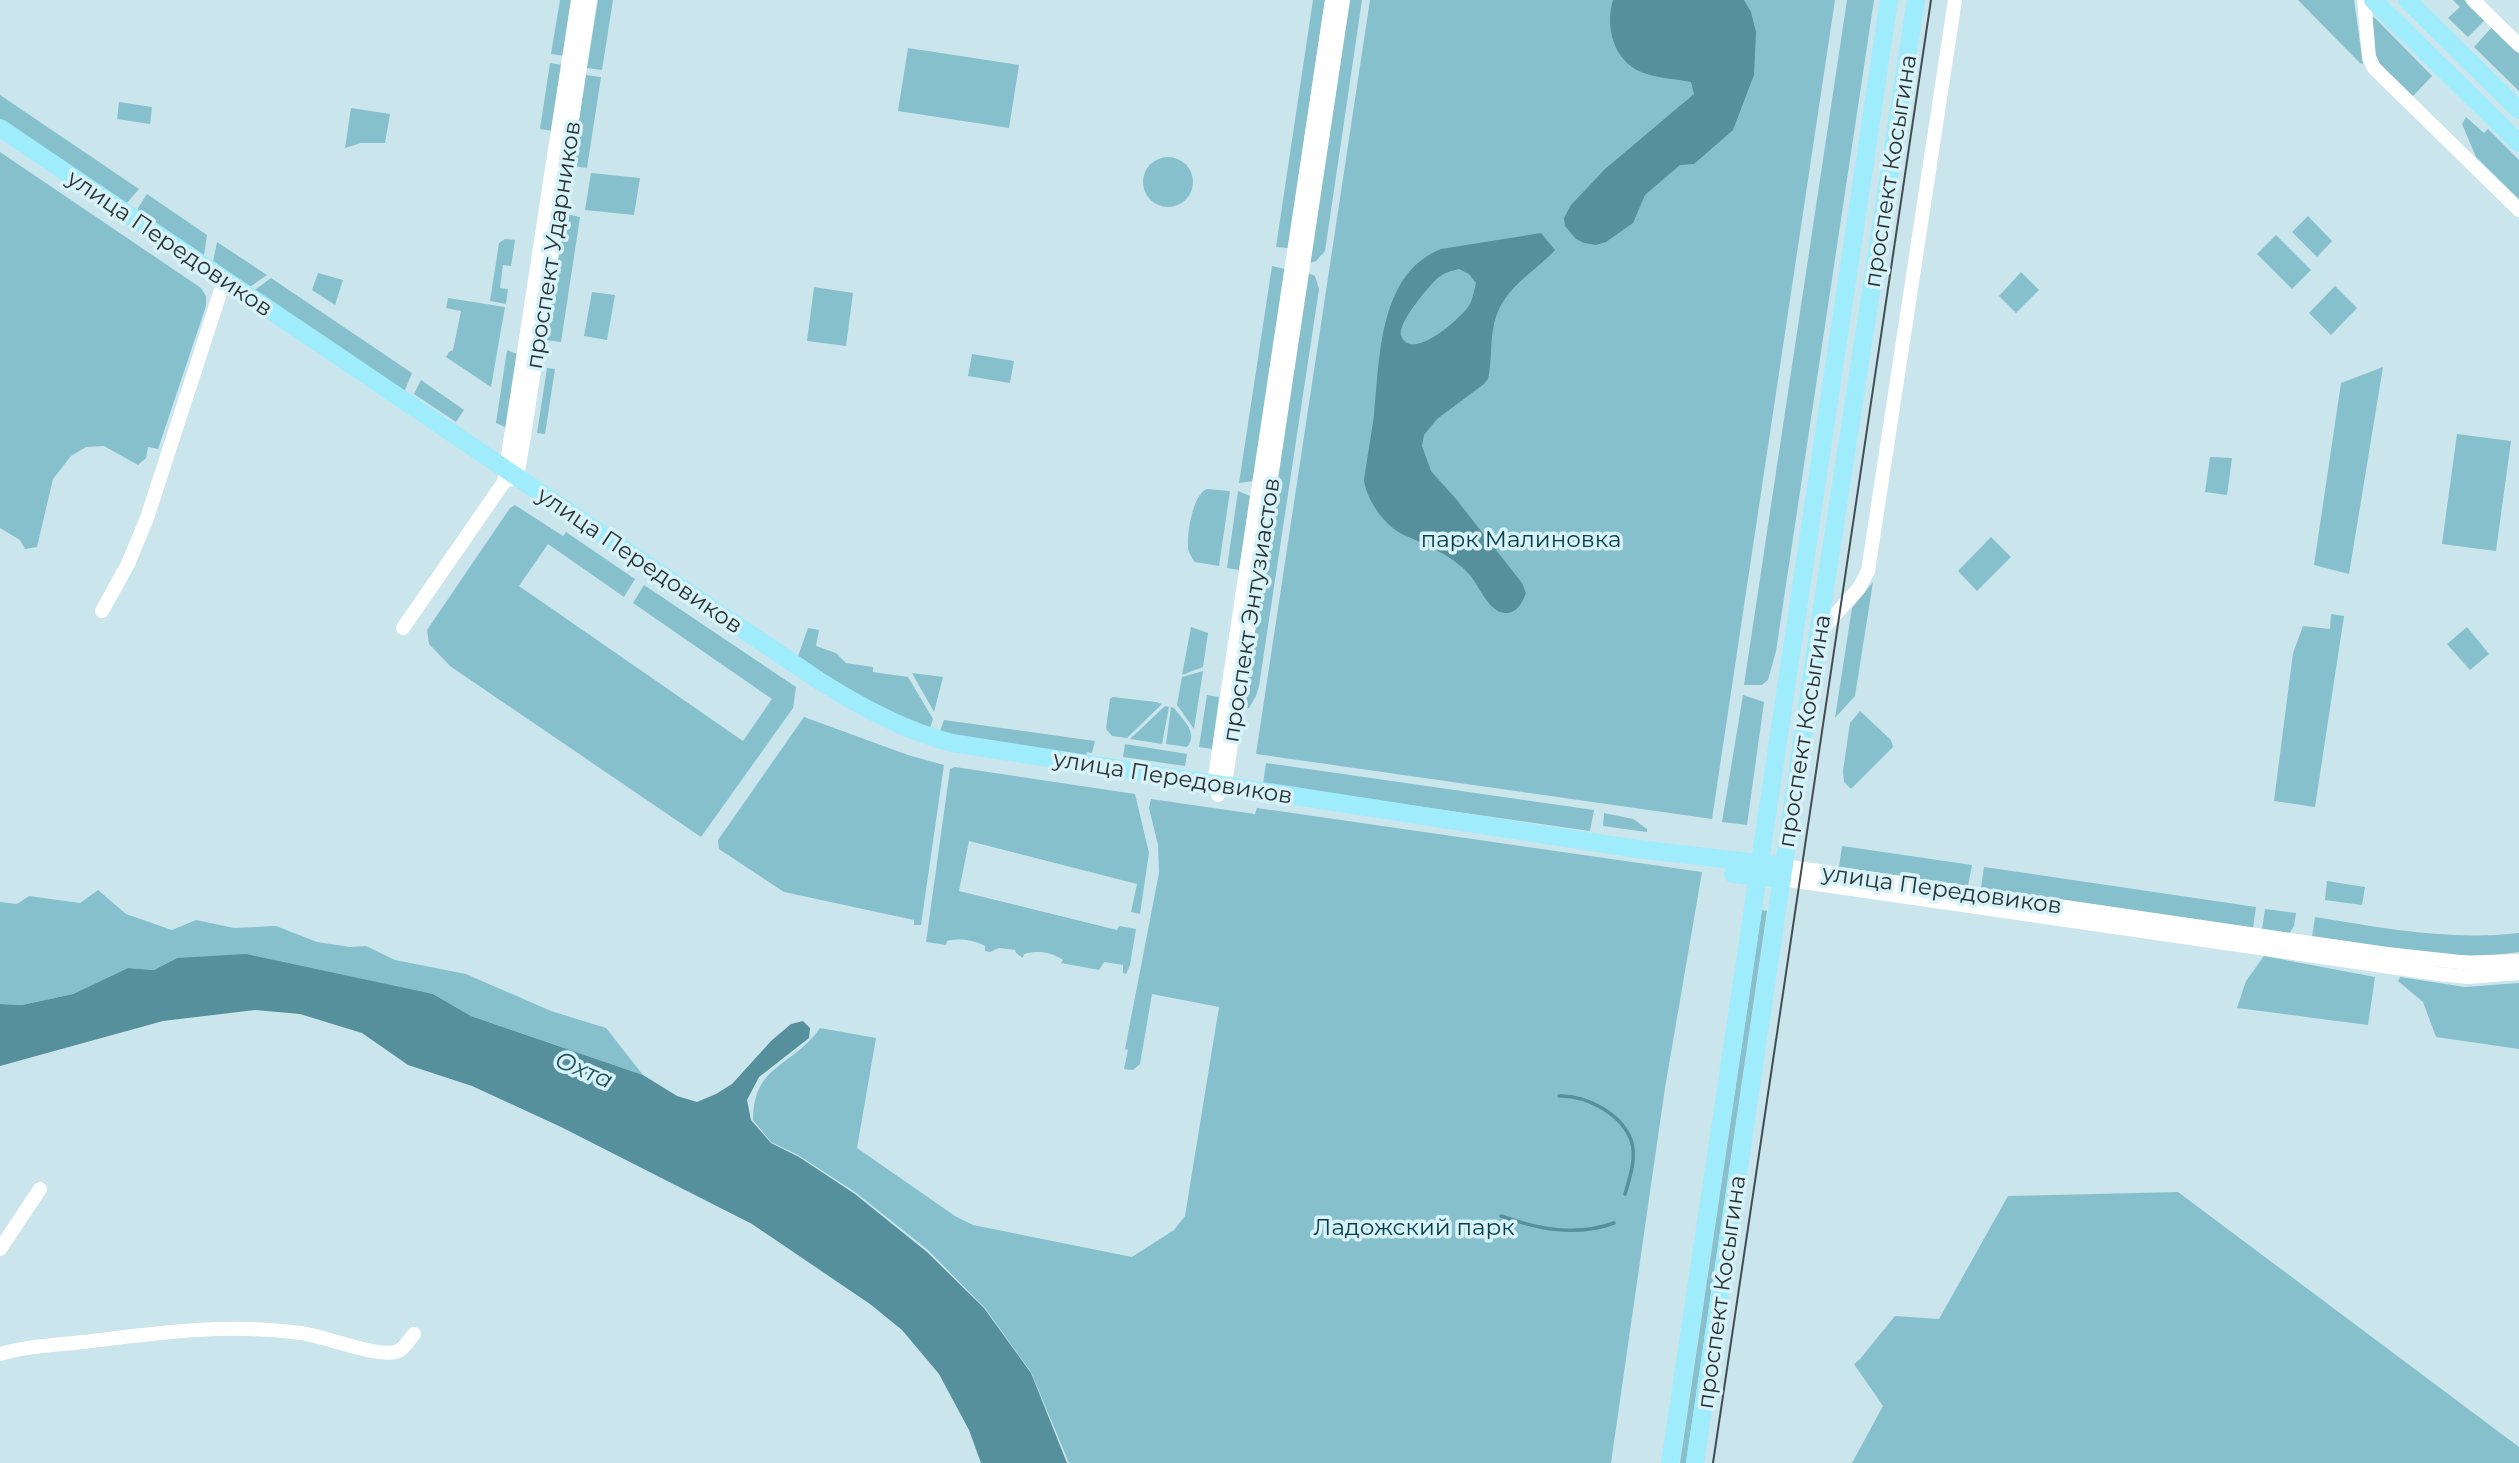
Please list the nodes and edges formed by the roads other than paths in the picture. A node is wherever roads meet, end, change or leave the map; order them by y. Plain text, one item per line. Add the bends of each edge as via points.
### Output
1 (578, 0) edge
2 (590, 0) edge
3 (1332, 0) edge
4 (1343, 0) edge
5 (1889, 0) edge
6 (1916, 0) edge
7 (1955, 0) edge
8 (2364, 0) edge
9 (2373, 0) edge
10 (2407, 0) edge
11 (2473, 0) edge
12 (2519, 45) edge
13 (574, 70) junction
14 (2519, 110) edge
15 (0, 128) edge
16 (0, 141) edge
17 (2519, 143) edge
18 (2519, 210) edge
19 (221, 290) junction
20 (509, 476) junction
21 (102, 611) dead end
22 (403, 628) dead end
23 (1818, 634) junction
24 (1219, 787) junction
25 (1759, 870) junction
26 (1783, 872) junction
27 (2519, 961) edge
28 (2519, 974) edge
29 (40, 1189) dead end
30 (0, 1249) edge
31 (414, 1334) dead end
32 (0, 1354) edge
33 (1670, 1463) edge
34 (1695, 1463) edge

1 - 13 street, проспект Ударников
2 - 13 street, проспект Ударников
3 - 24 street, проспект Энтузиастов
4 - 24 street, проспект Энтузиастов
5 - 25 main road, проспект Косыгина
6 - 23 main road, проспект Косыгина
7 - 23 street via 1868,571 1859,588
8 - 18 street via 2374,68
9 - 17 main road
10 - 14 main road
11 - 12 street
13 - 20 street, проспект Ударников
15 - 20 main road, улица Передовиков
16 - 19 main road, улица Передовиков
19 - 20 main road, улица Передовиков
19 - 21 street via 147,518
20 - 22 street, проспект Ударников
20 - 24 main road, улица Передовиков via 812,690 884,731 949,754
23 - 26 main road, проспект Косыгина
24 - 25 main road, улица Передовиков via 1635,860
25 - 26 main road, улица Передовиков
25 - 33 main road, проспект Косыгина
26 - 27 street, улица Передовиков via 2427,959
26 - 28 street, улица Передовиков via 2438,974
26 - 34 main road, проспект Косыгина
29 - 30 street
31 - 32 street via 393,1353 304,1334 228,1329 144,1334

